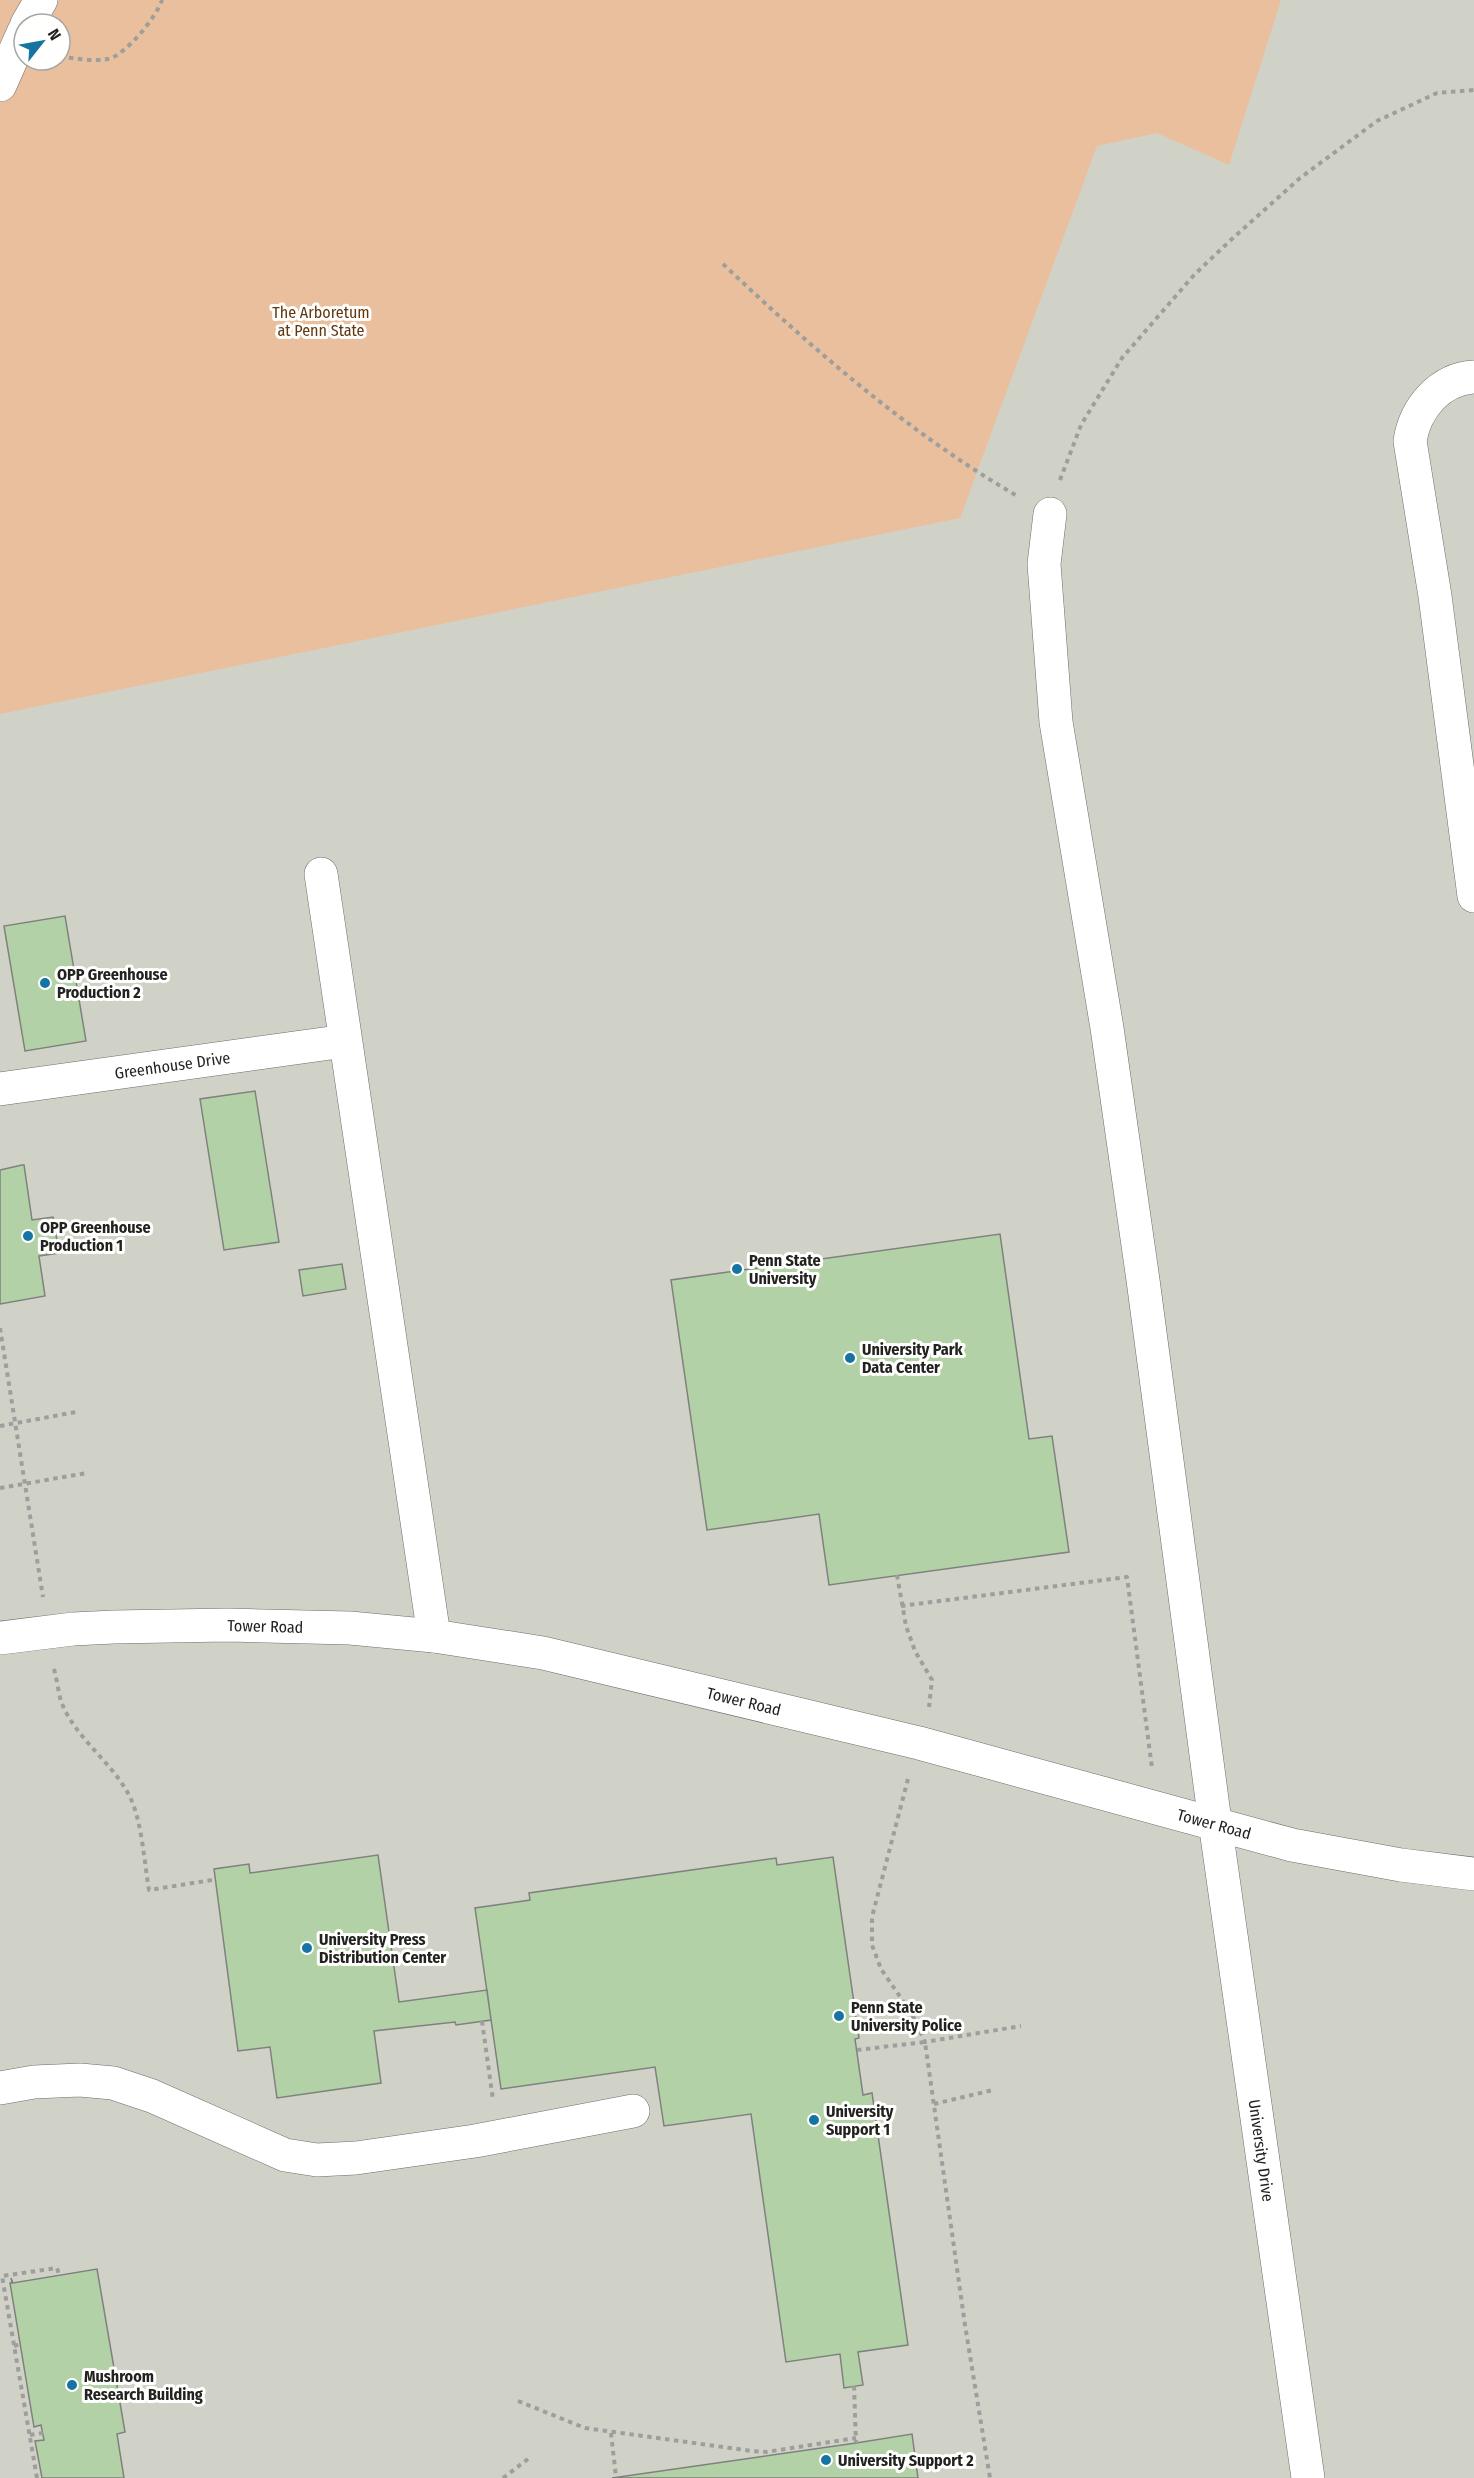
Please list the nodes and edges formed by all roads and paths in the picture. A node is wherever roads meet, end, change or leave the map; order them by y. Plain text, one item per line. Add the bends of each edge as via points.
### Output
1 (162, 0) edge
2 (12, 58) edge
3 (72, 58) edge
4 (0, 85) edge
5 (1474, 90) edge
6 (723, 264) dead end
7 (1474, 377) edge
8 (1050, 514) junction
9 (1470, 830) edge
10 (321, 874) dead end
11 (1474, 896) edge
12 (345, 1041) junction
13 (0, 1089) edge
14 (0, 1328) edge
15 (76, 1412) dead end
16 (15, 1423) junction
17 (0, 1425) edge
18 (87, 1473) dead end
19 (23, 1484) junction
20 (0, 1488) edge
21 (897, 1575) dead end
22 (44, 1602) dead end
23 (901, 1606) junction
24 (434, 1636) junction
25 (0, 1638) edge
26 (54, 1665) dead end
27 (929, 1713) dead end
28 (1153, 1772) dead end
29 (908, 1779) dead end
30 (1215, 1822) junction
31 (1474, 1874) edge
32 (212, 1880) dead end
33 (482, 2021) dead end
34 (1021, 2026) dead end
35 (925, 2042) junction
36 (857, 2050) dead end
37 (0, 2088) edge
38 (993, 2090) dead end
39 (934, 2104) junction
40 (633, 2110) dead end
41 (498, 2136) junction
42 (17, 2274) junction
43 (58, 2275) dead end
44 (19, 2282) dead end
45 (20, 2344) dead end
46 (14, 2346) junction
47 (854, 2386) dead end
48 (518, 2401) dead end
49 (43, 2433) dead end
50 (611, 2433) junction
51 (30, 2435) junction
52 (528, 2459) dead end
53 (616, 2477) edge
54 (37, 2478) edge
55 (503, 2478) edge
56 (990, 2478) edge
57 (1308, 2478) edge

1 - 3 path via 159,12 123,51 108,59
2 - 4 street
5 - 8 path via 1437,93 1377,121 1300,178 1194,275 1122,358 1082,425
6 - 8 path via 873,398 993,481
7 - 9 street via 1444,387 1424,405 1413,423 1410,441
8 - 30 street, University Drive via 1044,564 1056,722 1132,1200
9 - 11 street
10 - 12 street
12 - 13 street, Greenhouse Drive
12 - 24 street
14 - 16 path
15 - 16 path
16 - 17 path
16 - 19 path
18 - 19 path
19 - 20 path
19 - 22 path
21 - 23 path
23 - 27 path via 915,1651 932,1680
23 - 28 path via 1127,1577
24 - 25 street, Tower Road via 350,1628 228,1625 73,1629
24 - 30 street, Tower Road via 566,1658 919,1743
26 - 32 path via 61,1701 74,1724 129,1795 149,1890
29 - 35 path via 872,1917 872,1945 881,1969 912,2014
30 - 31 street, Tower Road via 1292,1845 1401,1866
30 - 57 street, University Drive
33 - 41 path
34 - 35 path
35 - 36 path
35 - 39 path
37 - 41 street via 34,2082 113,2083 152,2096 285,2155 317,2160 356,2158
38 - 39 path
39 - 56 path
40 - 41 street
42 - 43 path via 57,2268
42 - 44 path
42 - 46 path via 2,2276
45 - 46 path
46 - 51 path
47 - 50 path via 856,2440 766,2452
48 - 50 path via 585,2428
49 - 51 path
50 - 53 path
51 - 54 path
52 - 55 path

